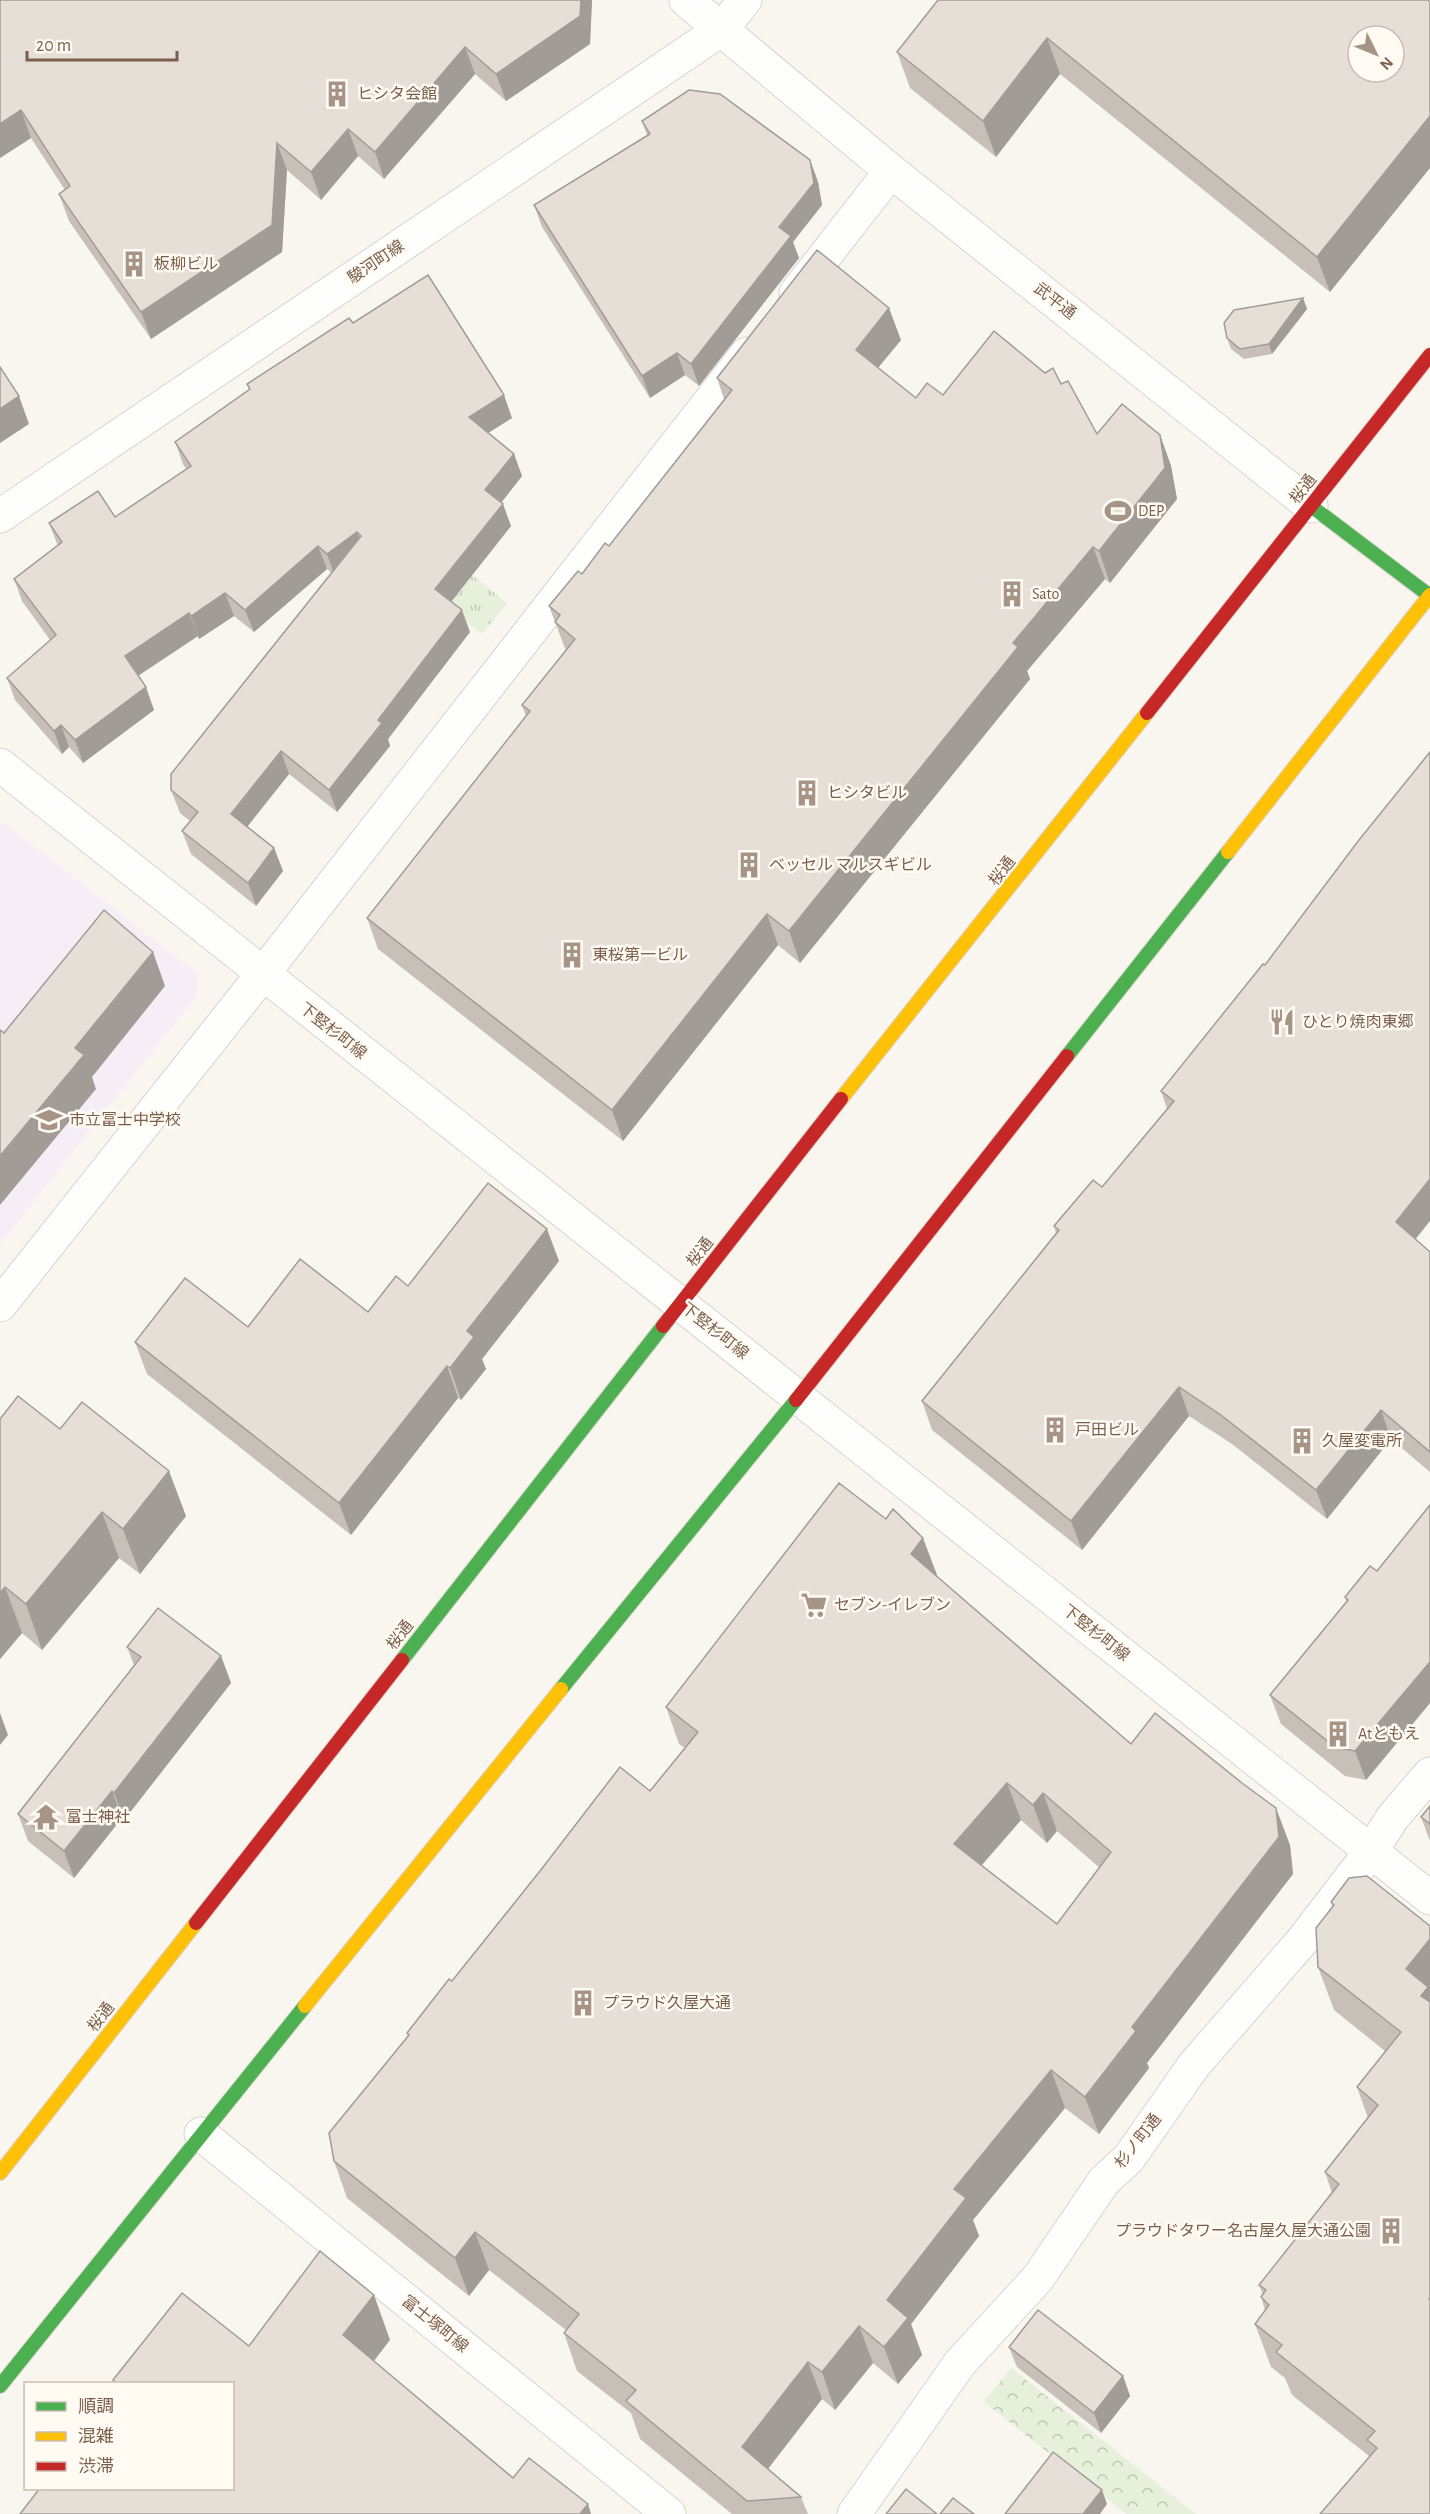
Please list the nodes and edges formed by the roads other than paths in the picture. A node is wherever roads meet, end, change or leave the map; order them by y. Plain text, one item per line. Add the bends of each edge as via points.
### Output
1 (686, 0) edge
2 (745, 0) edge
3 (722, 29) junction
4 (891, 171) junction
5 (1430, 355) edge
6 (1311, 506) junction
7 (0, 516) edge
8 (1430, 595) edge
9 (0, 765) edge
10 (262, 975) junction
11 (680, 1304) junction
12 (0, 1305) edge
13 (798, 1397) junction
14 (1430, 1774) edge
15 (1372, 1851) junction
16 (1430, 1898) edge
17 (201, 2134) junction
18 (0, 2173) edge
19 (0, 2386) edge
20 (669, 2514) edge
21 (854, 2514) edge

1 - 3 street, 武平通
2 - 3 street, 駿河町線
3 - 4 street, 武平通
3 - 7 street, 駿河町線
4 - 6 street, 武平通
4 - 10 street
5 - 6 main road, 桜通
6 - 8 main road, 武平通
6 - 11 main road, 桜通
8 - 13 main road
9 - 10 street, 下竪杉町線
10 - 11 street, 下竪杉町線
10 - 12 street
11 - 13 street, 下竪杉町線
11 - 18 main road, 桜通
13 - 15 street, 下竪杉町線
13 - 17 main road
14 - 15 street, 杉ノ町通 via 1393,1817
15 - 16 street, 下竪杉町線
15 - 21 street, 杉ノ町通 via 1303,1940 1194,2065 1129,2158 1104,2181 1038,2278 960,2362
17 - 19 main road
17 - 20 street, 富士塚町線

